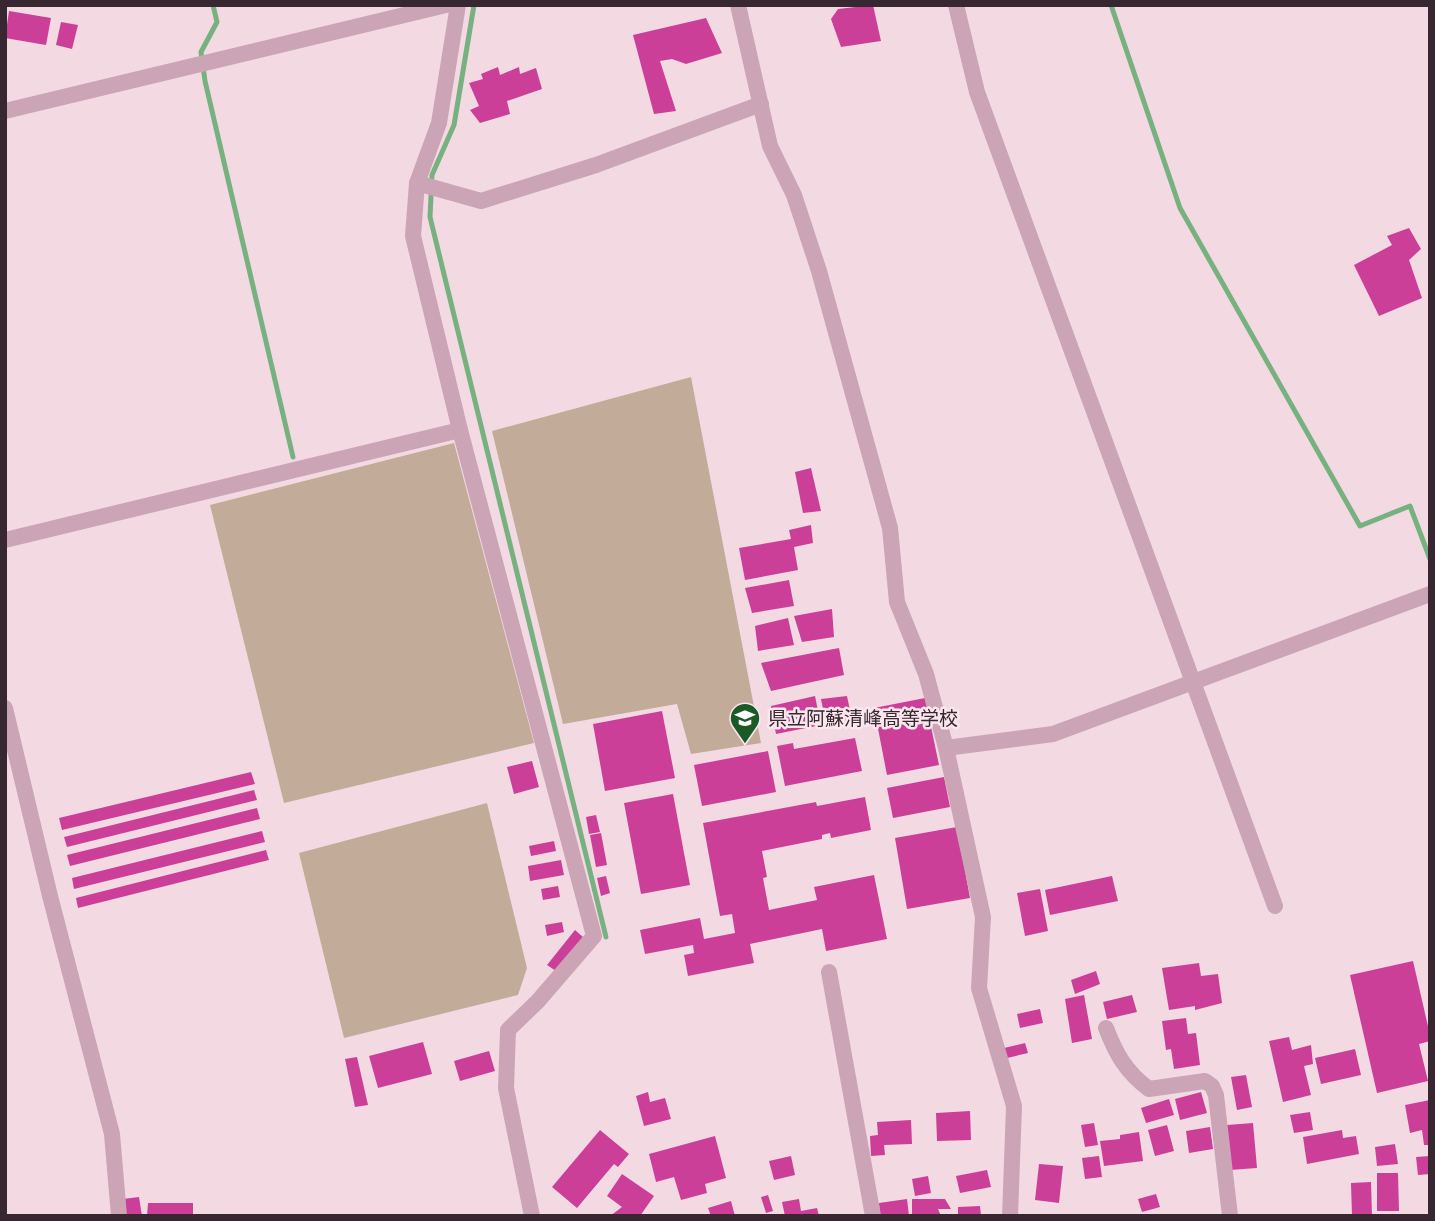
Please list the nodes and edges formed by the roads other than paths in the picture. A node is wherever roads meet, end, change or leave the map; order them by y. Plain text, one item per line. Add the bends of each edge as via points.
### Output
1 (446, 5) edge
2 (458, 5) edge
3 (738, 5) edge
4 (956, 5) edge
5 (761, 104) junction
6 (5, 111) edge
7 (416, 183) junction
8 (460, 430) junction
9 (5, 540) edge
10 (1430, 594) edge
11 (1193, 683) junction
12 (5, 708) edge
13 (946, 748) junction
14 (1275, 906) dead end
15 (829, 972) dead end
16 (1106, 1028) dead end
17 (120, 1216) edge
18 (532, 1216) edge
19 (873, 1216) edge
20 (1010, 1216) edge
21 (1230, 1216) edge

1 - 6 street
2 - 7 street via 439,124
3 - 5 street
4 - 11 street via 977,92
5 - 7 street via 596,165 481,201
5 - 13 street via 770,146 794,195 819,271 890,528 897,602 926,674
7 - 8 street via 413,236
8 - 9 street
8 - 18 street via 594,936 508,1030 506,1088
10 - 11 street
11 - 13 street via 1053,734
11 - 14 street
12 - 17 street via 112,1135
13 - 20 street via 983,917 979,988 1014,1106
15 - 19 street
16 - 21 street via 1118,1057 1149,1089 1205,1082 1212,1086

